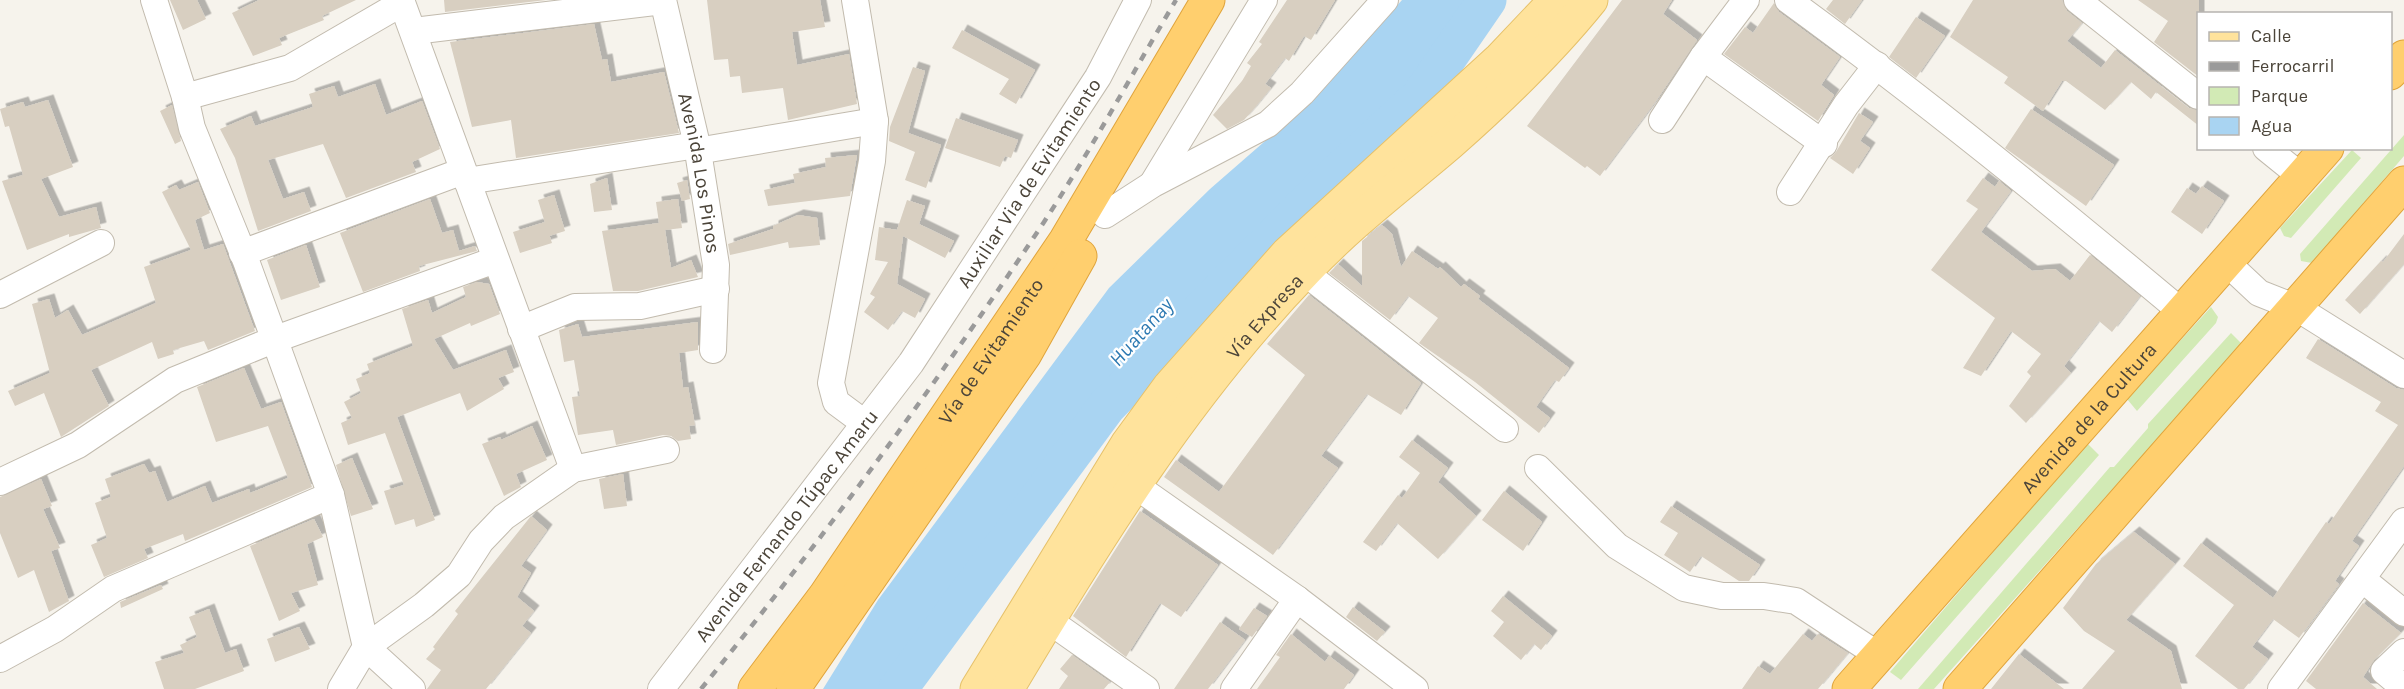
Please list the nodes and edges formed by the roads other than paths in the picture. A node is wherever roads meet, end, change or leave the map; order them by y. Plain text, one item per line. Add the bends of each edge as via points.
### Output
1 (154, 0) edge
2 (855, 0) edge
3 (1138, 0) edge
4 (1208, 0) edge
5 (1231, 0) edge
6 (1264, 0) edge
7 (1384, 0) edge
8 (1556, 0) edge
9 (1591, 0) edge
10 (1746, 0) edge
11 (1788, 0) edge
12 (2077, 0) edge
13 (663, 1) edge
14 (401, 2) edge
15 (414, 31) junction
16 (1703, 57) junction
17 (2404, 57) edge
18 (1877, 65) junction
19 (2392, 72) edge
20 (2197, 94) edge
21 (185, 97) junction
22 (1662, 120) dead end
23 (875, 121) junction
24 (1824, 144) junction
25 (697, 148) junction
26 (2268, 150) edge
27 (2325, 150) edge
28 (465, 176) junction
29 (2302, 177) junction
30 (2404, 183) edge
31 (1153, 184) junction
32 (1790, 192) dead end
33 (1105, 215) junction
34 (101, 243) dead end
35 (242, 253) junction
36 (495, 260) junction
37 (2227, 263) junction
38 (1304, 272) junction
39 (716, 290) junction
40 (0, 295) edge
41 (2297, 308) junction
42 (2183, 313) junction
43 (521, 329) junction
44 (273, 340) junction
45 (713, 350) dead end
46 (911, 363) joint
47 (2404, 375) edge
48 (863, 422) junction
49 (1505, 429) dead end
50 (666, 450) dead end
51 (1538, 468) dead end
52 (573, 469) junction
53 (0, 482) edge
54 (1133, 484) junction
55 (331, 495) junction
56 (2404, 521) edge
57 (2362, 579) junction
58 (1298, 599) junction
59 (2404, 613) edge
60 (1048, 620) junction
61 (366, 646) junction
62 (2404, 652) edge
63 (1878, 656) junction
64 (0, 659) edge
65 (2404, 688) edge
66 (341, 689) edge
67 (412, 689) edge
68 (662, 689) edge
69 (755, 689) edge
70 (793, 689) edge
71 (977, 689) edge
72 (1007, 689) edge
73 (1146, 689) edge
74 (1234, 689) edge
75 (1415, 689) edge
76 (1850, 689) edge
77 (1960, 689) edge
78 (2281, 689) edge

1 - 21 street
2 - 23 street
3 - 46 street, Auxiliar Via de Evitamiento via 1098,77
4 - 69 highway, Vía de Evitamiento via 1066,240 825,596
5 - 33 highway, Vía de Evitamiento
6 - 31 street
7 - 31 street via 1302,93 1268,124
8 - 71 main road, Vía Expresa via 1491,68 1287,254 1169,387 1128,443
9 - 38 main road, Vía Expresa via 1533,66
10 - 16 street
11 - 18 street
12 - 20 street
13 - 15 street
13 - 25 street, Avenida Los Pinos
14 - 15 street
14 - 21 street via 290,68
15 - 28 street
16 - 22 street
16 - 24 street
17 - 19 highway
18 - 24 street via 1846,105
18 - 42 street via 2036,190
21 - 35 street via 192,128
23 - 25 street
23 - 48 street via 872,160 831,383 836,402
24 - 32 street
25 - 28 street
25 - 39 street, Avenida Los Pinos via 716,265
26 - 29 street
27 - 29 highway, Avenida de la Cultura
28 - 35 street
28 - 36 street
29 - 37 highway, Avenida de la Cultura
30 - 41 highway
31 - 33 street
33 - 70 highway, Vía de Evitamiento via 1025,354
34 - 40 street
35 - 44 street
36 - 43 street
36 - 44 street
37 - 41 street via 2259,292
37 - 42 highway, Avenida de la Cultura
38 - 49 street
38 - 54 main road, Vía Expresa via 1210,378
39 - 43 street via 640,306 575,307
39 - 45 street, Avenida Los Pinos
41 - 47 street
41 - 77 highway
42 - 63 highway, Avenida de la Cultura
43 - 52 street
44 - 53 street via 175,381 78,445
44 - 55 street
46 - 48 street, Avenida Fernando Túpac Amaru
48 - 68 street, Avenida Fernando Túpac Amaru
50 - 52 street
51 - 63 street via 1617,546 1684,588 1722,596 1796,601
52 - 61 street via 504,517 481,541 459,574 424,605
54 - 58 street
54 - 60 main road, Vía Expresa
55 - 61 street
55 - 64 street via 113,589 55,629
56 - 57 street
57 - 59 street
57 - 78 street
58 - 74 street
58 - 75 street
60 - 72 main road, Vía Expresa
60 - 73 street
61 - 66 street
61 - 67 street
62 - 65 street via 2384,671
63 - 76 highway, Avenida de la Cultura

